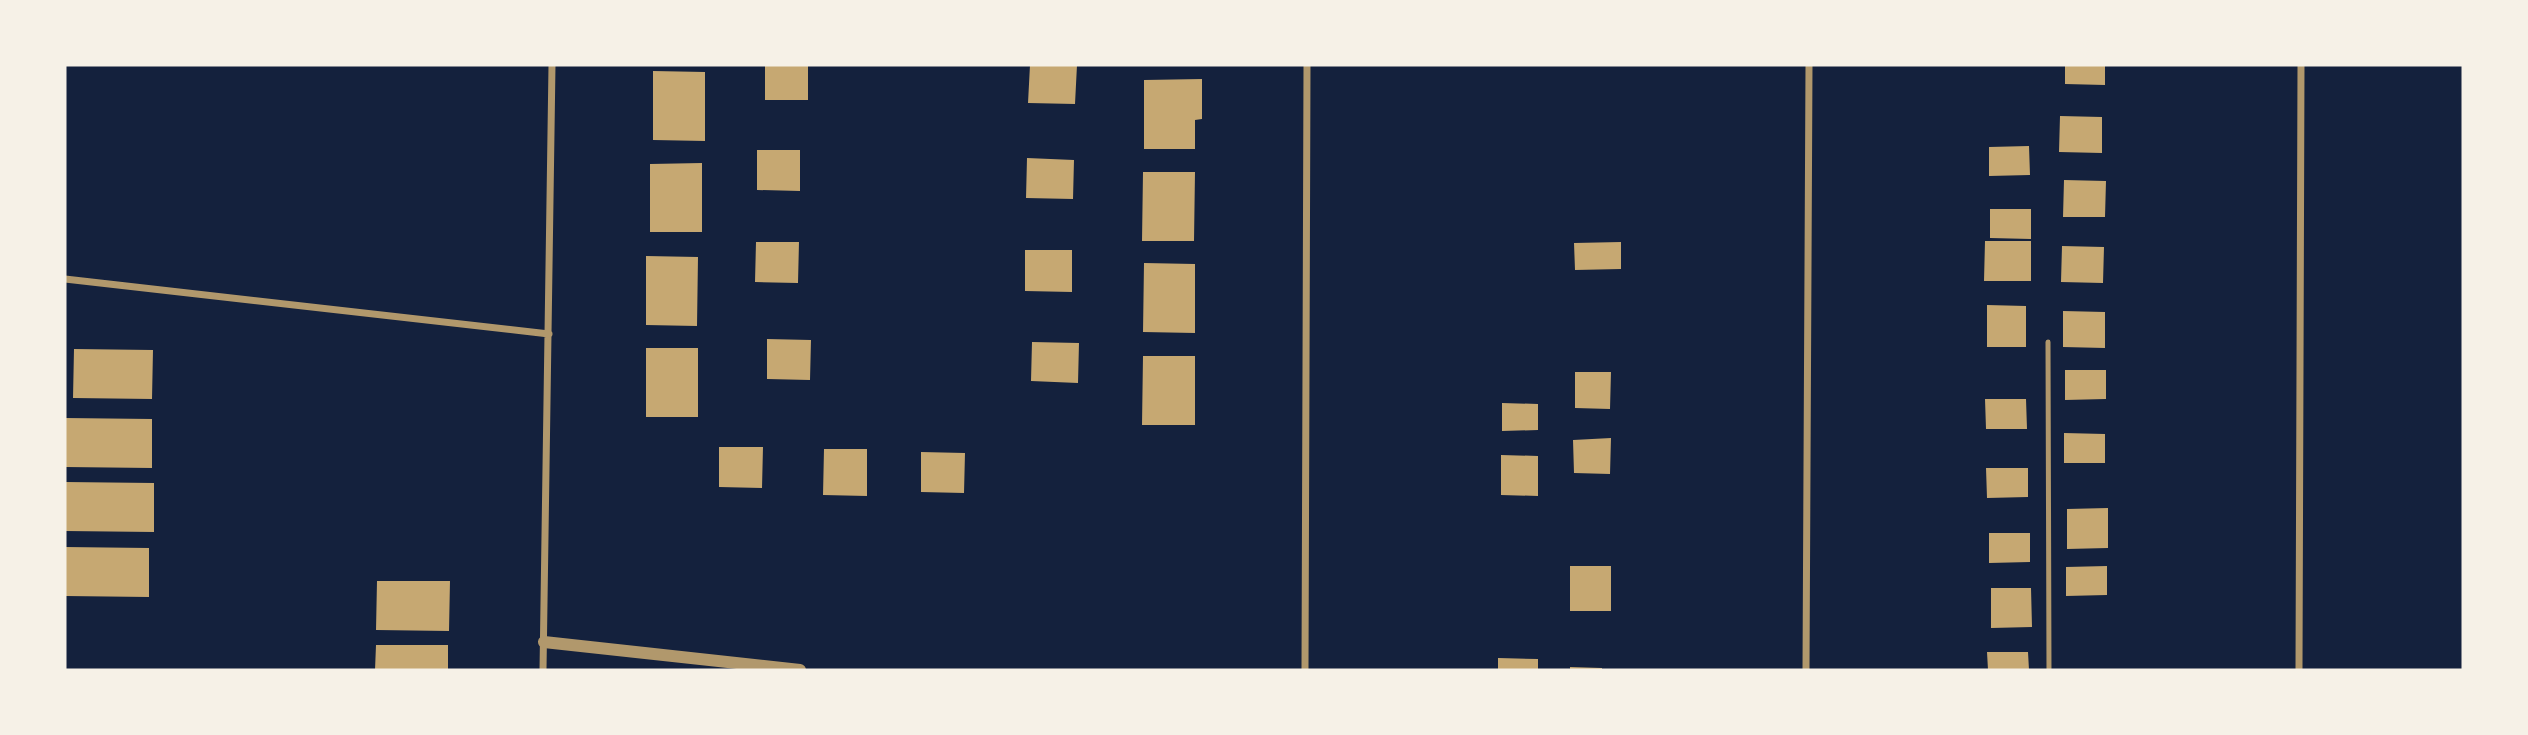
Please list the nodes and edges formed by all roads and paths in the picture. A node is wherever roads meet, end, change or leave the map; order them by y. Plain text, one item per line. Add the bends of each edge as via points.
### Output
1 (552, 65) edge
2 (1307, 65) edge
3 (1809, 65) edge
4 (2301, 65) edge
5 (65, 279) edge
6 (549, 334) junction
7 (2048, 342) dead end
8 (544, 642) junction
9 (543, 670) edge
10 (800, 670) edge
11 (1305, 670) edge
12 (1806, 670) edge
13 (2049, 670) edge
14 (2299, 670) edge

1 - 6 street
2 - 11 street
3 - 12 street
4 - 14 street
5 - 6 street
6 - 8 street
7 - 13 lane
8 - 9 street
8 - 10 street

